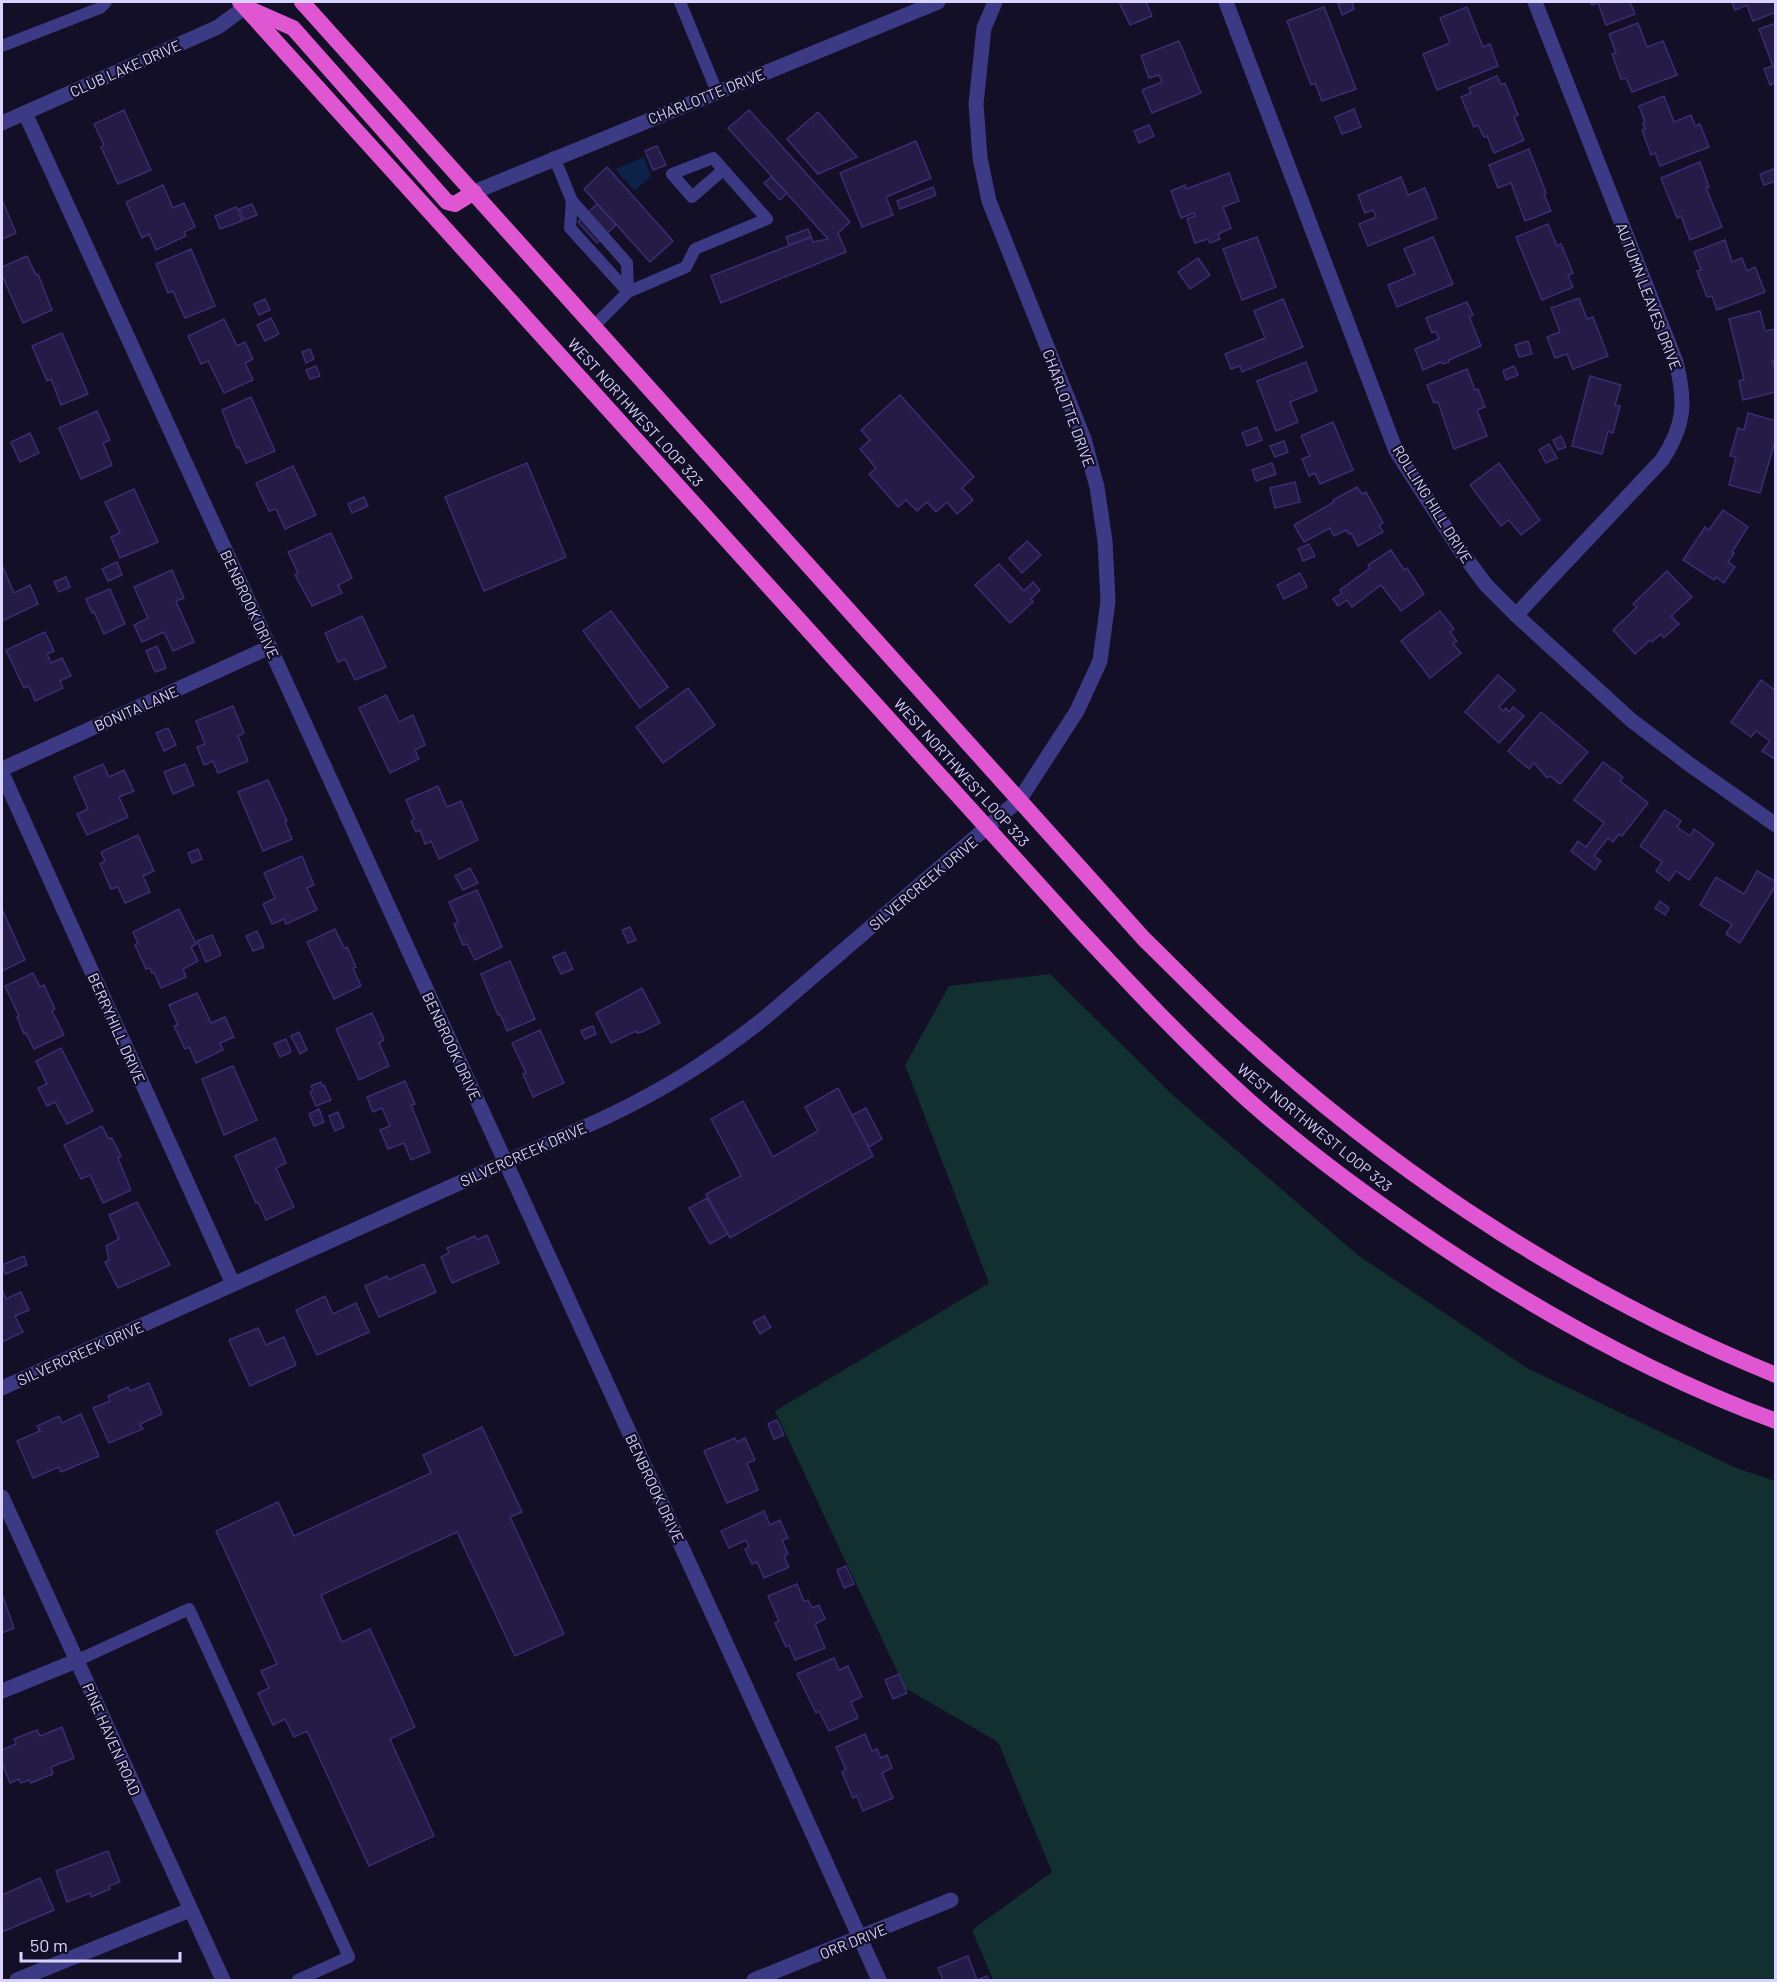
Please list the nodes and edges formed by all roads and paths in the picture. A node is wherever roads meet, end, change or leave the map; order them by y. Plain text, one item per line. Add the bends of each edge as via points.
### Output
1 (106, 2) edge
2 (302, 2) edge
3 (680, 2) edge
4 (938, 2) edge
5 (995, 2) edge
6 (1226, 2) edge
7 (1535, 2) edge
8 (243, 4) edge
9 (2, 46) edge
10 (717, 92) junction
11 (25, 113) junction
12 (2, 123) edge
13 (554, 157) junction
14 (723, 170) dead end
15 (474, 192) junction
16 (572, 201) junction
17 (628, 292) junction
18 (594, 326) junction
19 (1516, 615) junction
20 (270, 647) junction
21 (2, 771) edge
22 (1020, 799) junction
23 (1776, 825) edge
24 (988, 827) junction
25 (505, 1162) junction
26 (233, 1284) junction
27 (1776, 1375) edge
28 (2, 1388) edge
29 (1776, 1421) edge
30 (2, 1497) edge
31 (76, 1660) junction
32 (2, 1691) edge
33 (951, 1900) dead end
34 (190, 1911) junction
35 (861, 1938) junction
36 (17, 1980) edge
37 (223, 1980) edge
38 (298, 1980) edge
39 (754, 1980) edge
40 (879, 1980) edge

1 - 9 lane via 100,8
2 - 15 highway, WEST NORTHWEST LOOP 323
3 - 10 lane
4 - 10 street, CHARLOTTE DRIVE
5 - 22 street, CHARLOTTE DRIVE via 984,28 976,104 980,158 989,201 1084,439 1097,487 1105,541 1108,601 1100,661 1077,711
6 - 19 street, ROLLING HILL DRIVE via 1396,451 1460,550 1486,585
7 - 19 street, AUTUMN LEAVES DRIVE via 1676,362 1683,389 1682,417 1662,460
8 - 11 street, CLUB LAKE DRIVE via 218,27
8 - 15 highway via 293,28 447,202 454,204
8 - 24 highway, WEST NORTHWEST LOOP 323
10 - 13 street, CHARLOTTE DRIVE
11 - 12 street, CLUB LAKE DRIVE
11 - 20 street, BENBROOK DRIVE
13 - 15 street, CHARLOTTE DRIVE
13 - 16 lane
14 - 17 lane via 767,219 695,249 686,267
15 - 18 highway, WEST NORTHWEST LOOP 323
16 - 17 lane via 627,263
16 - 17 lane via 570,228
17 - 18 lane
18 - 22 highway, WEST NORTHWEST LOOP 323
19 - 23 street, ROLLING HILL DRIVE via 1631,720
20 - 21 street, BONITA LANE
20 - 25 street, BENBROOK DRIVE
21 - 26 street, BERRYHILL DRIVE
22 - 24 street, CHARLOTTE DRIVE
22 - 27 highway, WEST NORTHWEST LOOP 323 via 1144,939 1202,996 1252,1044 1365,1138 1527,1249 1663,1324
24 - 25 street, SILVERCREEK DRIVE via 767,1016 701,1066 636,1103
24 - 29 highway, WEST NORTHWEST LOOP 323 via 1164,1020 1250,1101 1341,1176 1438,1245 1538,1307 1642,1363
25 - 26 street, SILVERCREEK DRIVE
25 - 35 street, BENBROOK DRIVE
26 - 28 street, SILVERCREEK DRIVE
30 - 31 street, PINE HAVEN ROAD
31 - 32 street
31 - 34 street, PINE HAVEN ROAD
31 - 38 lane via 189,1609 349,1957
33 - 35 street, ORR DRIVE
34 - 36 street
34 - 37 street, PINE HAVEN ROAD
35 - 39 street, ORR DRIVE
35 - 40 street, BENBROOK DRIVE

